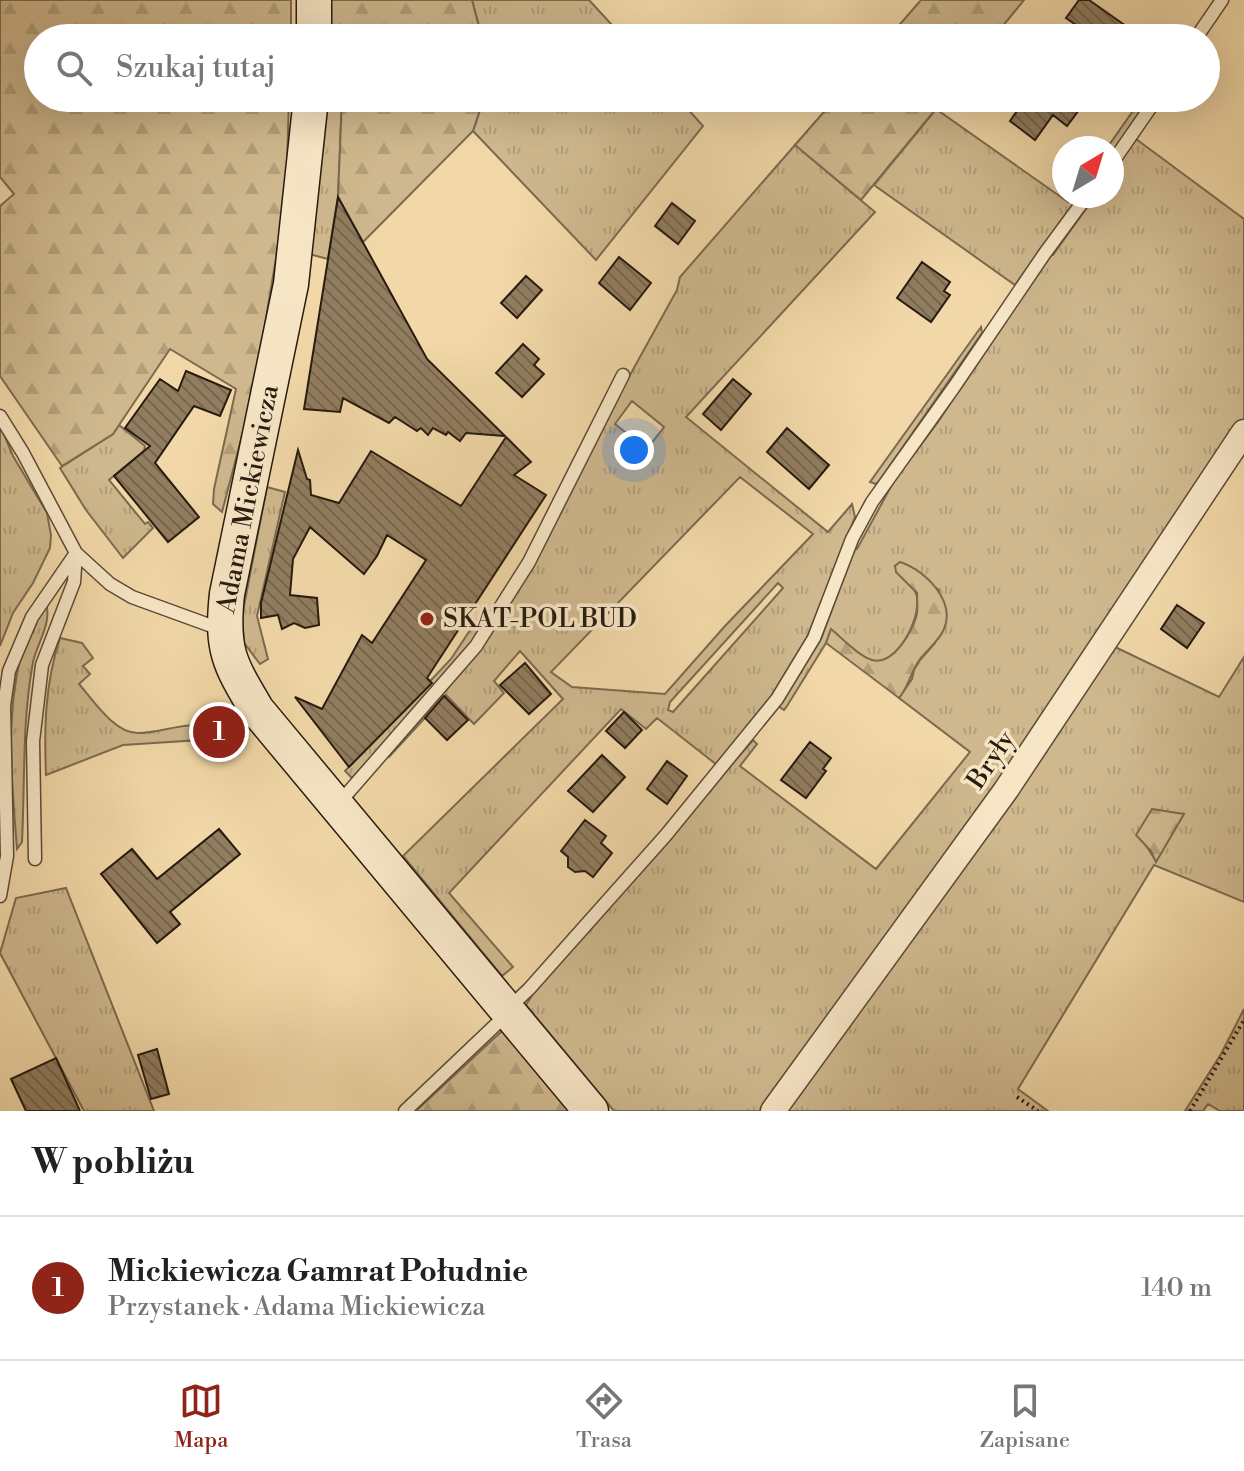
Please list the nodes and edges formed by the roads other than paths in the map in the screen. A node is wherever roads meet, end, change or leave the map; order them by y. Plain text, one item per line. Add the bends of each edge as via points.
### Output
1 (314, 0) edge
2 (1222, 0) edge
3 (314, 24) edge
4 (1206, 24) edge
5 (309, 112) edge
6 (1147, 112) edge
7 (1124, 146) edge
8 (1078, 208) edge
9 (623, 375) dead end
10 (0, 416) edge
11 (1244, 432) edge
12 (76, 553) junction
13 (223, 630) junction
14 (337, 806) junction
15 (35, 859) dead end
16 (0, 896) edge
17 (508, 1011) junction
18 (405, 1111) edge
19 (591, 1111) edge
20 (773, 1111) edge

1 - 3 street
2 - 4 lane
5 - 13 street, Adama Mickiewicza via 291,284
6 - 7 lane
8 - 17 lane via 872,502 814,638 764,718
9 - 14 lane via 529,562 476,646
10 - 12 lane
11 - 20 street, Bryły via 1006,790
12 - 13 lane via 132,597
12 - 15 lane via 74,582 42,665 33,741
12 - 16 lane via 32,617 9,671 4,706 7,856
13 - 14 street, Adama Mickiewicza via 232,667 257,710
14 - 17 street, Adama Mickiewicza
17 - 18 lane
17 - 19 street, Adama Mickiewicza

